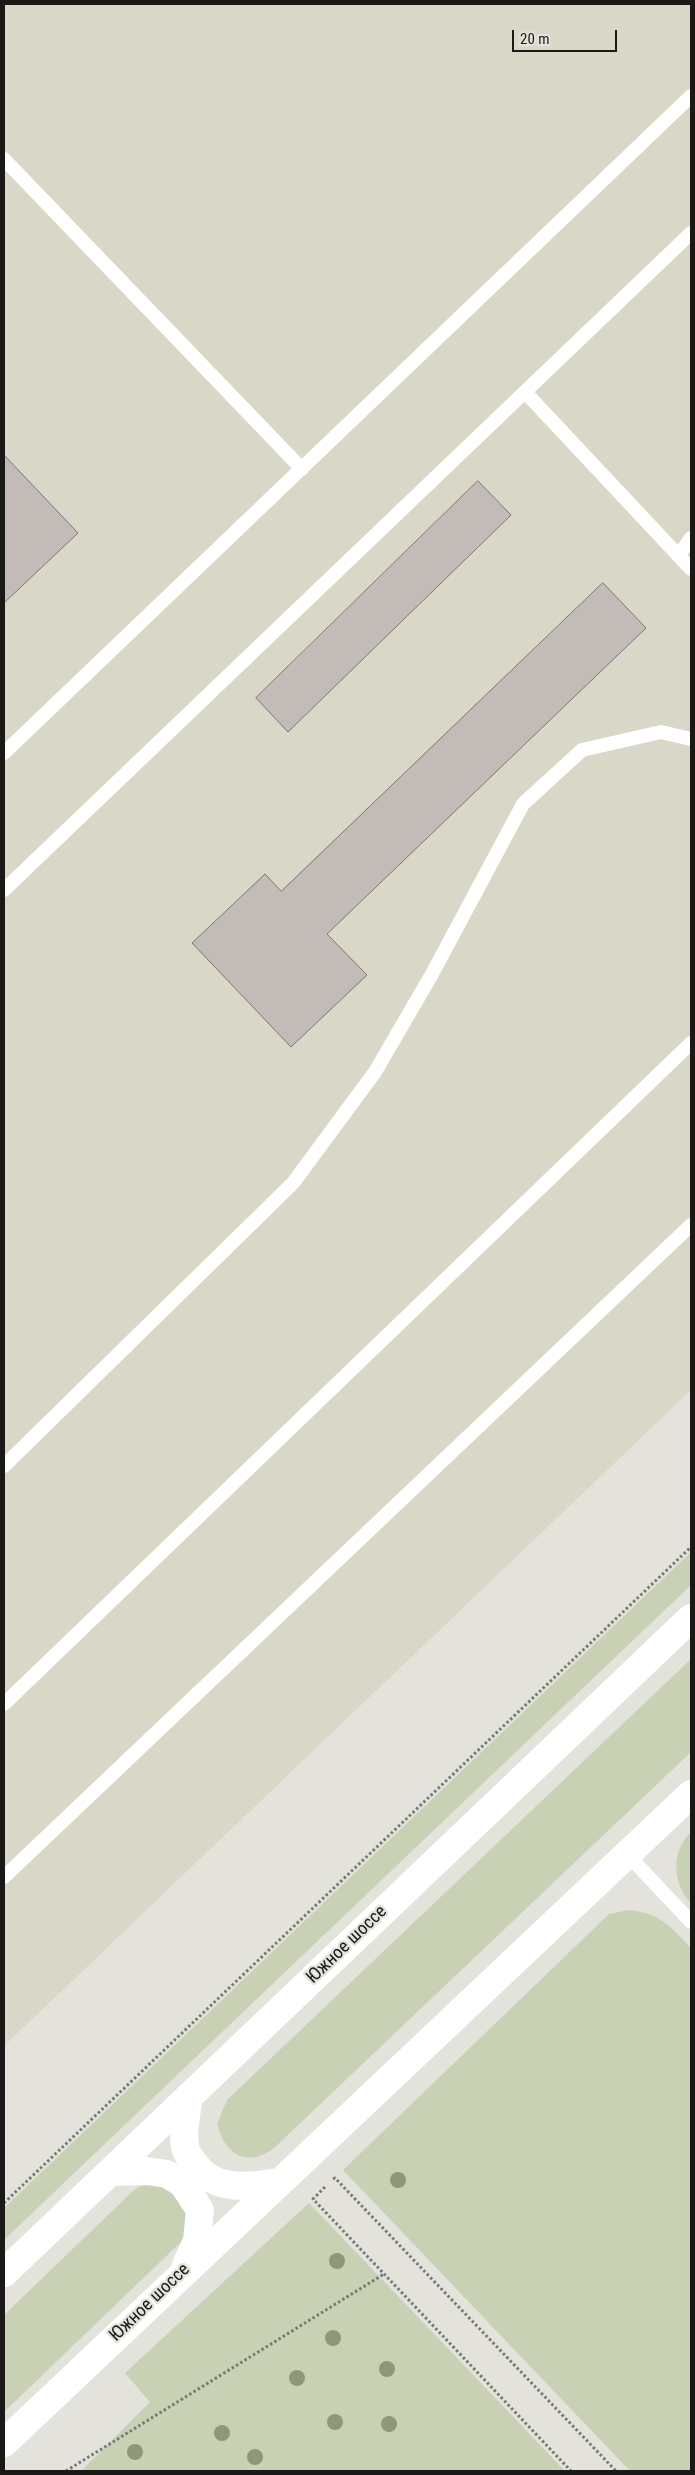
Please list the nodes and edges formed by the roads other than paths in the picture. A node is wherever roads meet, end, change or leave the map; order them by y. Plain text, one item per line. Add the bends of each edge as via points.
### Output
1 (691, 96) edge
2 (4, 159) edge
3 (691, 232) edge
4 (525, 392) junction
5 (302, 469) junction
6 (691, 538) edge
7 (679, 555) junction
8 (691, 569) edge
9 (691, 739) edge
10 (4, 753) edge
11 (4, 890) edge
12 (691, 1044) edge
13 (691, 1225) edge
14 (4, 1466) edge
15 (691, 1618) edge
16 (4, 1704) edge
17 (691, 1794) edge
18 (628, 1854) junction
19 (4, 1877) edge
20 (691, 1922) edge
21 (189, 2096) junction
22 (110, 2172) junction
23 (278, 2182) junction
24 (183, 2271) junction
25 (4, 2273) edge
26 (4, 2442) edge

1 - 5 lane
2 - 5 lane
3 - 4 lane
4 - 7 lane
4 - 11 lane
5 - 10 lane
6 - 7 lane
7 - 8 lane
9 - 14 lane via 661,732 582,750 523,804 432,974 375,1072 293,1183
12 - 16 lane
13 - 19 lane
15 - 21 main road, Южное шоссе
17 - 18 main road, Южное шоссе
18 - 20 lane
18 - 23 main road, Южное шоссе
21 - 22 main road, Южное шоссе
21 - 23 main road via 186,2151 197,2168 211,2180 228,2186 250,2187
22 - 24 main road via 166,2174 183,2184 200,2210 197,2241
22 - 25 main road, Южное шоссе
23 - 24 main road, Южное шоссе
24 - 26 main road, Южное шоссе

